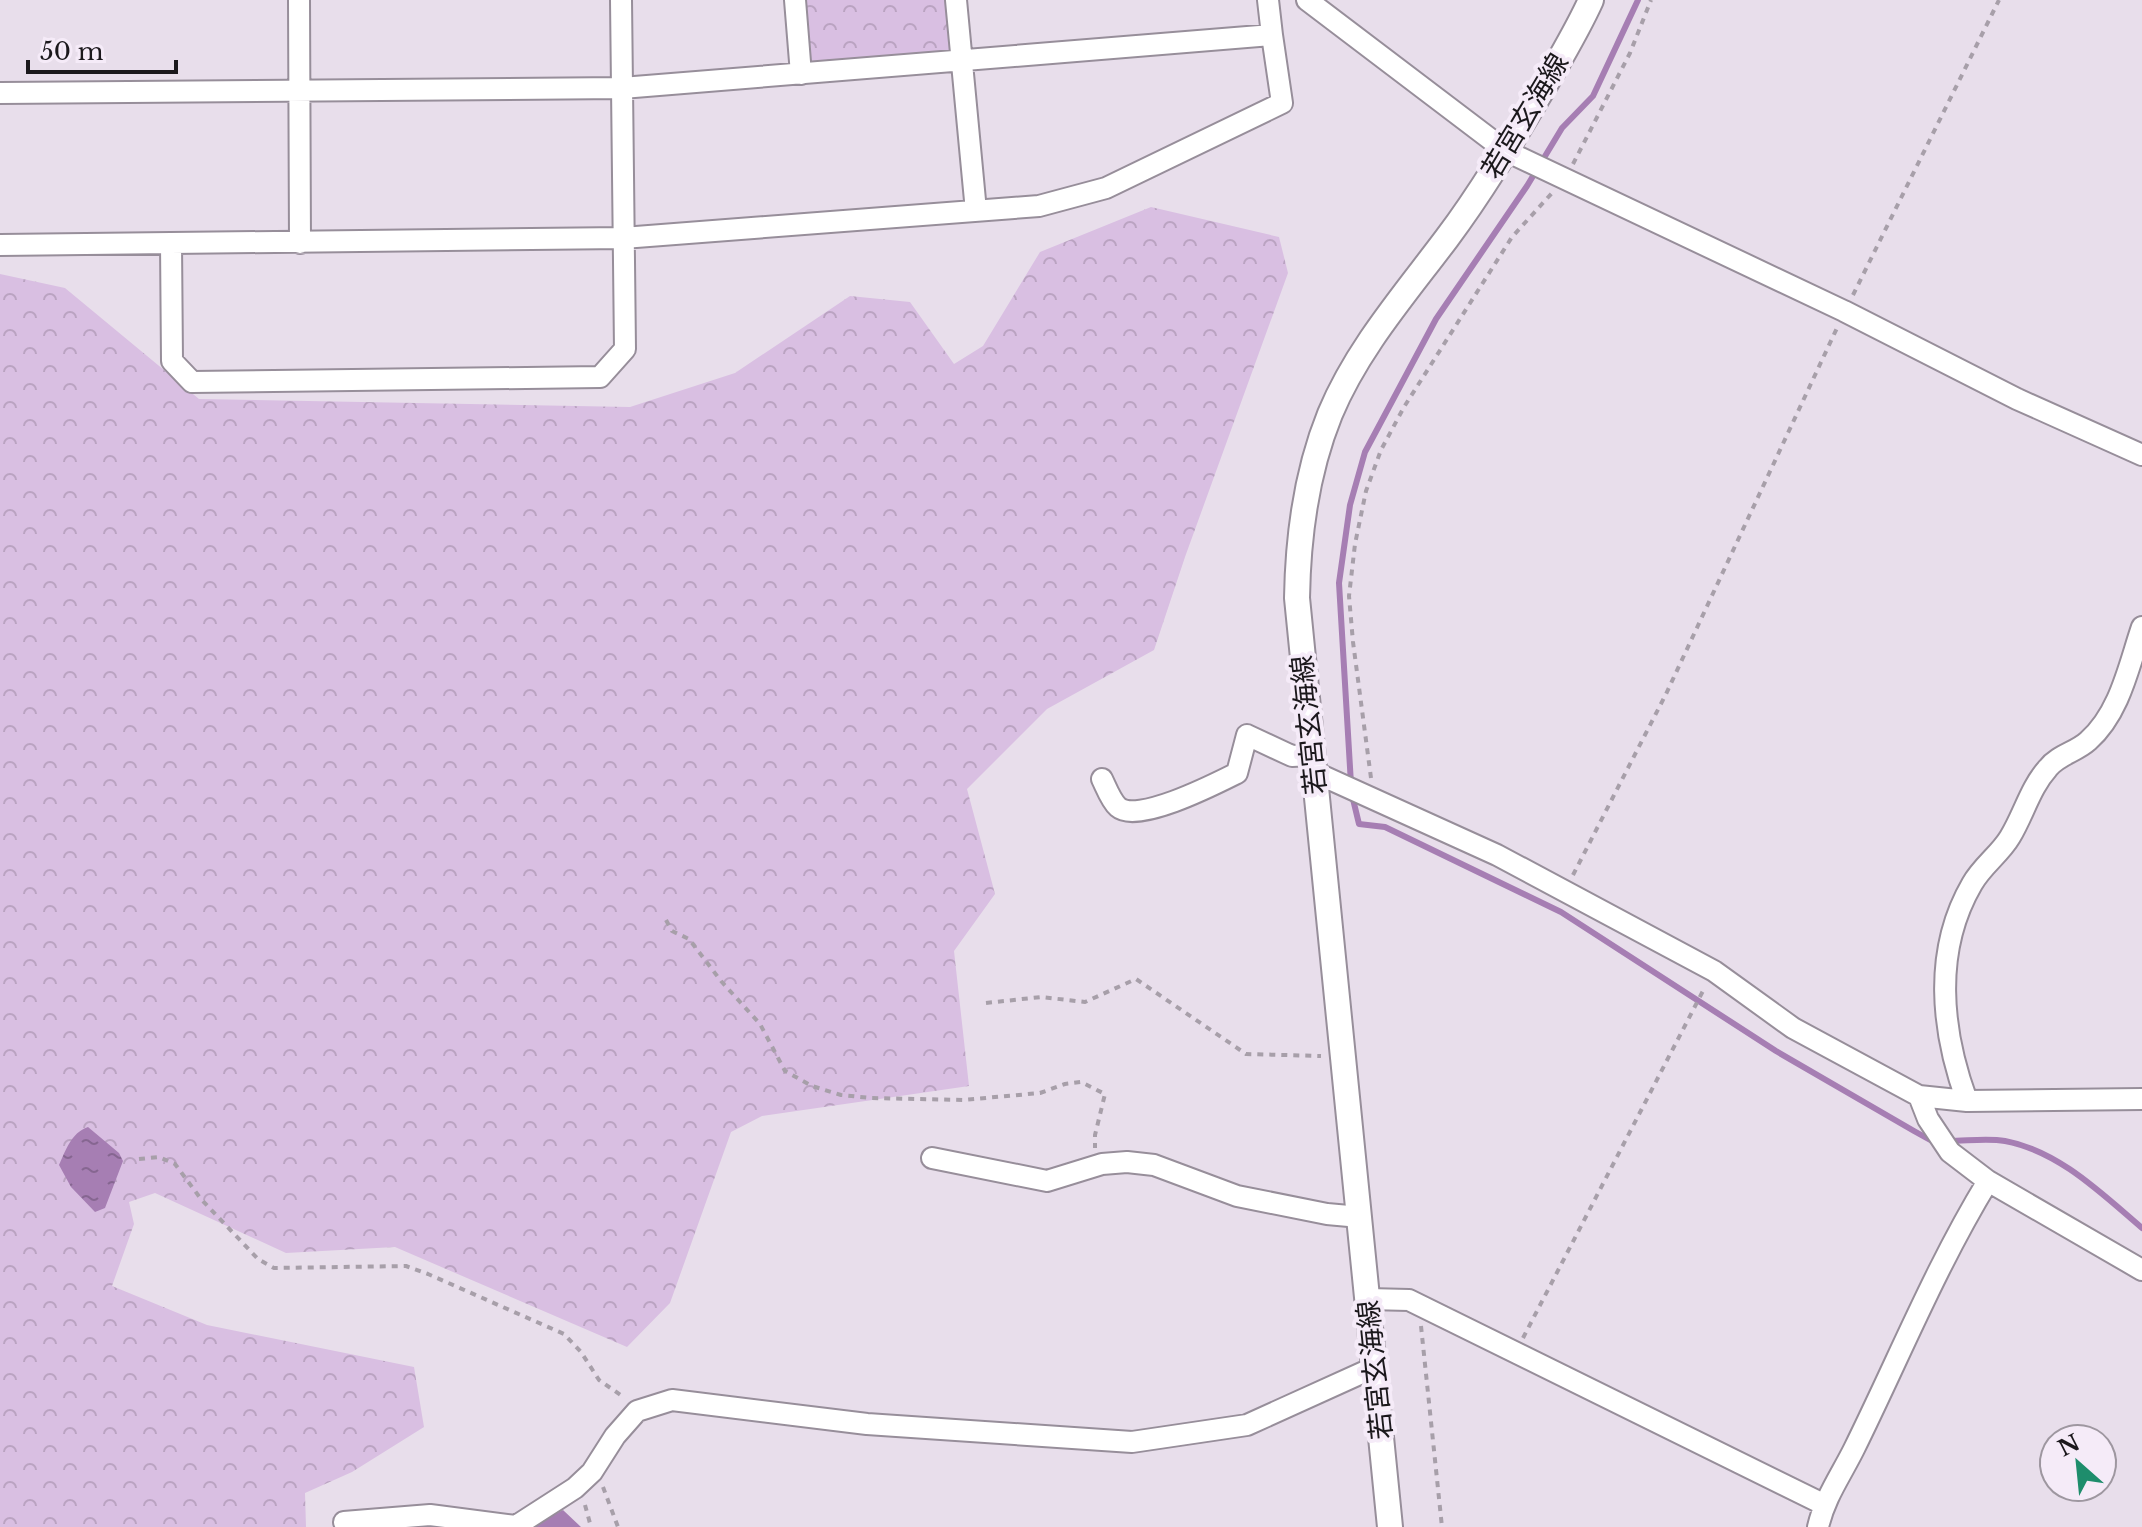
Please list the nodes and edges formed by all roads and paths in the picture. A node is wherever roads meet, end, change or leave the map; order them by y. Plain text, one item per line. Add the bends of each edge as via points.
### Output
1 (299, 0) edge
2 (621, 0) edge
3 (795, 0) edge
4 (956, 0) edge
5 (1268, 0) edge
6 (1307, 0) edge
7 (1591, 0) edge
8 (1651, 0) edge
9 (1999, 0) edge
10 (1272, 35) junction
11 (961, 62) junction
12 (801, 74) junction
13 (622, 88) junction
14 (300, 90) junction
15 (0, 93) edge
16 (1506, 151) junction
17 (1566, 179) junction
18 (976, 211) junction
19 (623, 238) junction
20 (171, 243) junction
21 (300, 243) junction
22 (0, 245) edge
23 (1844, 311) junction
24 (2142, 455) edge
25 (2142, 627) edge
26 (1313, 764) junction
27 (1102, 779) dead end
28 (1367, 795) junction
29 (1564, 892) junction
30 (666, 920) dead end
31 (1714, 971) junction
32 (986, 1003) dead end
33 (1342, 1050) junction
34 (1919, 1096) junction
35 (2142, 1099) edge
36 (1967, 1101) junction
37 (932, 1158) dead end
38 (139, 1159) dead end
39 (1102, 1164) junction
40 (1988, 1181) junction
41 (1360, 1217) junction
42 (2142, 1270) edge
43 (1368, 1299) junction
44 (1425, 1308) junction
45 (1515, 1352) junction
46 (1375, 1367) junction
47 (637, 1411) junction
48 (592, 1472) junction
49 (1823, 1504) junction
50 (344, 1522) dead end
51 (417, 1522) edge
52 (618, 1527) edge
53 (1390, 1527) edge
54 (1442, 1527) edge
55 (1818, 1527) edge

1 - 14 street
2 - 13 street
3 - 12 street
4 - 11 street
5 - 10 street
6 - 16 street
7 - 16 main road, 若宮玄海線
8 - 17 path
9 - 23 path
10 - 11 street
10 - 18 street via 1282,103 1106,188 1039,206
11 - 12 street
11 - 18 street
12 - 13 street
13 - 14 street
13 - 19 street
14 - 15 street
14 - 21 street
16 - 17 street
16 - 26 main road, 若宮玄海線 via 1352,372 1330,413 1315,458 1301,523 1297,598
17 - 23 street
17 - 28 path via 1512,237 1404,407 1366,491 1349,596 1372,773
18 - 19 street
19 - 20 street via 625,349 600,377 192,382 172,361
19 - 21 street
20 - 21 street
20 - 22 street
23 - 24 street
23 - 29 path via 1666,694
25 - 36 street via 2108,717 2088,741 2050,765 2009,839 1984,865 1957,911 1946,950 1944,1002
26 - 27 street via 1247,735 1237,773 1131,813 1117,807
26 - 28 street
26 - 33 main road, 若宮玄海線
28 - 29 street
29 - 31 street
30 - 39 path via 672,931 689,939 760,1024 785,1071 812,1086 871,1098 963,1100 1040,1093 1081,1082 1105,1094 1095,1135 1095,1153
31 - 34 street via 1793,1028
31 - 45 path
32 - 33 path via 1041,997 1085,1002 1136,979 1246,1054 1314,1058
33 - 41 main road, 若宮玄海線
34 - 36 street
34 - 40 street via 1950,1152
35 - 36 street
37 - 39 street via 1047,1181
38 - 47 path via 159,1157 175,1164 258,1259 274,1268 406,1266 428,1274 564,1334 599,1380
39 - 41 street via 1154,1165 1237,1196
40 - 42 street
40 - 49 street
41 - 43 main road, 若宮玄海線
43 - 44 street via 1409,1300
43 - 46 main road, 若宮玄海線
44 - 45 street
44 - 54 path via 1421,1326
45 - 49 street
46 - 47 street via 1247,1425 1132,1442 867,1424 672,1400
46 - 53 main road, 若宮玄海線
47 - 48 street
48 - 51 street via 554,1504 516,1526 430,1515
48 - 52 path
49 - 55 street
50 - 51 street

